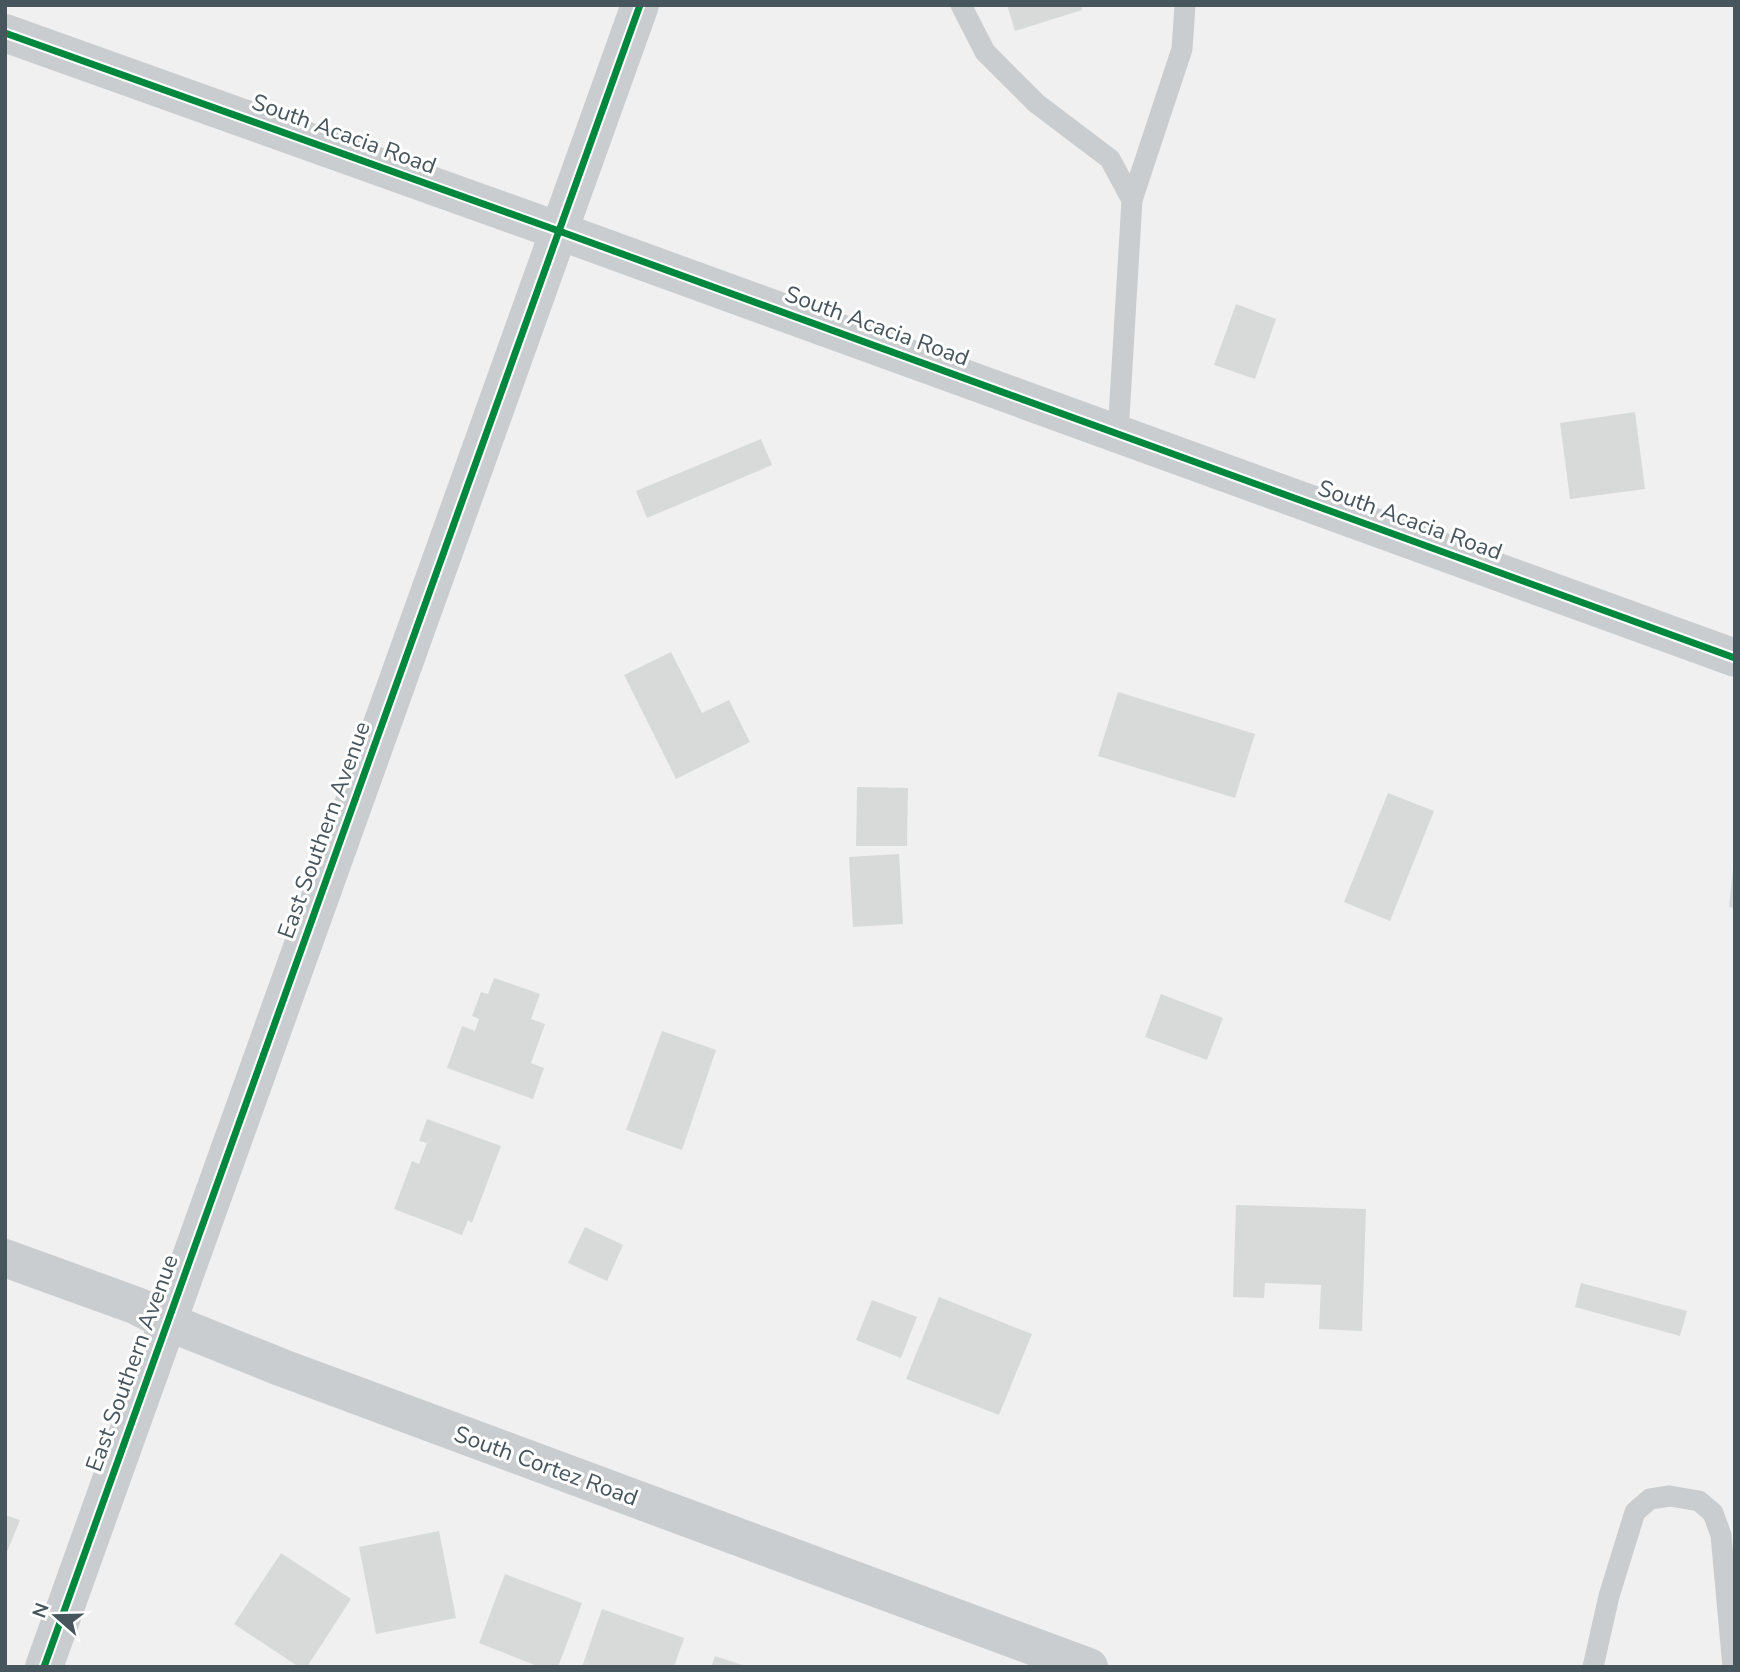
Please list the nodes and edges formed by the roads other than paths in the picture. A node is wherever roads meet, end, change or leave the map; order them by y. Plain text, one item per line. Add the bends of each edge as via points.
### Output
1 (640, 5) edge
2 (961, 5) edge
3 (1185, 5) edge
4 (5, 33) edge
5 (1132, 200) junction
6 (559, 231) junction
7 (1118, 434) junction
8 (1735, 658) edge
9 (5, 1258) edge
10 (168, 1322) junction
11 (44, 1667) edge
12 (1089, 1667) edge
13 (1592, 1667) edge
14 (1733, 1667) edge

1 - 6 street, East Southern Avenue
2 - 5 lane via 985,52 1036,103 1110,159
3 - 5 lane via 1182,49
4 - 6 street, South Acacia Road
5 - 7 lane
6 - 7 street, South Acacia Road
6 - 10 street, East Southern Avenue
7 - 8 street, South Acacia Road
9 - 10 street, South Cortez Road via 137,1306
10 - 11 street, East Southern Avenue
10 - 12 street, South Cortez Road
13 - 14 lane via 1635,1512 1650,1499 1670,1496 1699,1501 1713,1513 1721,1535

